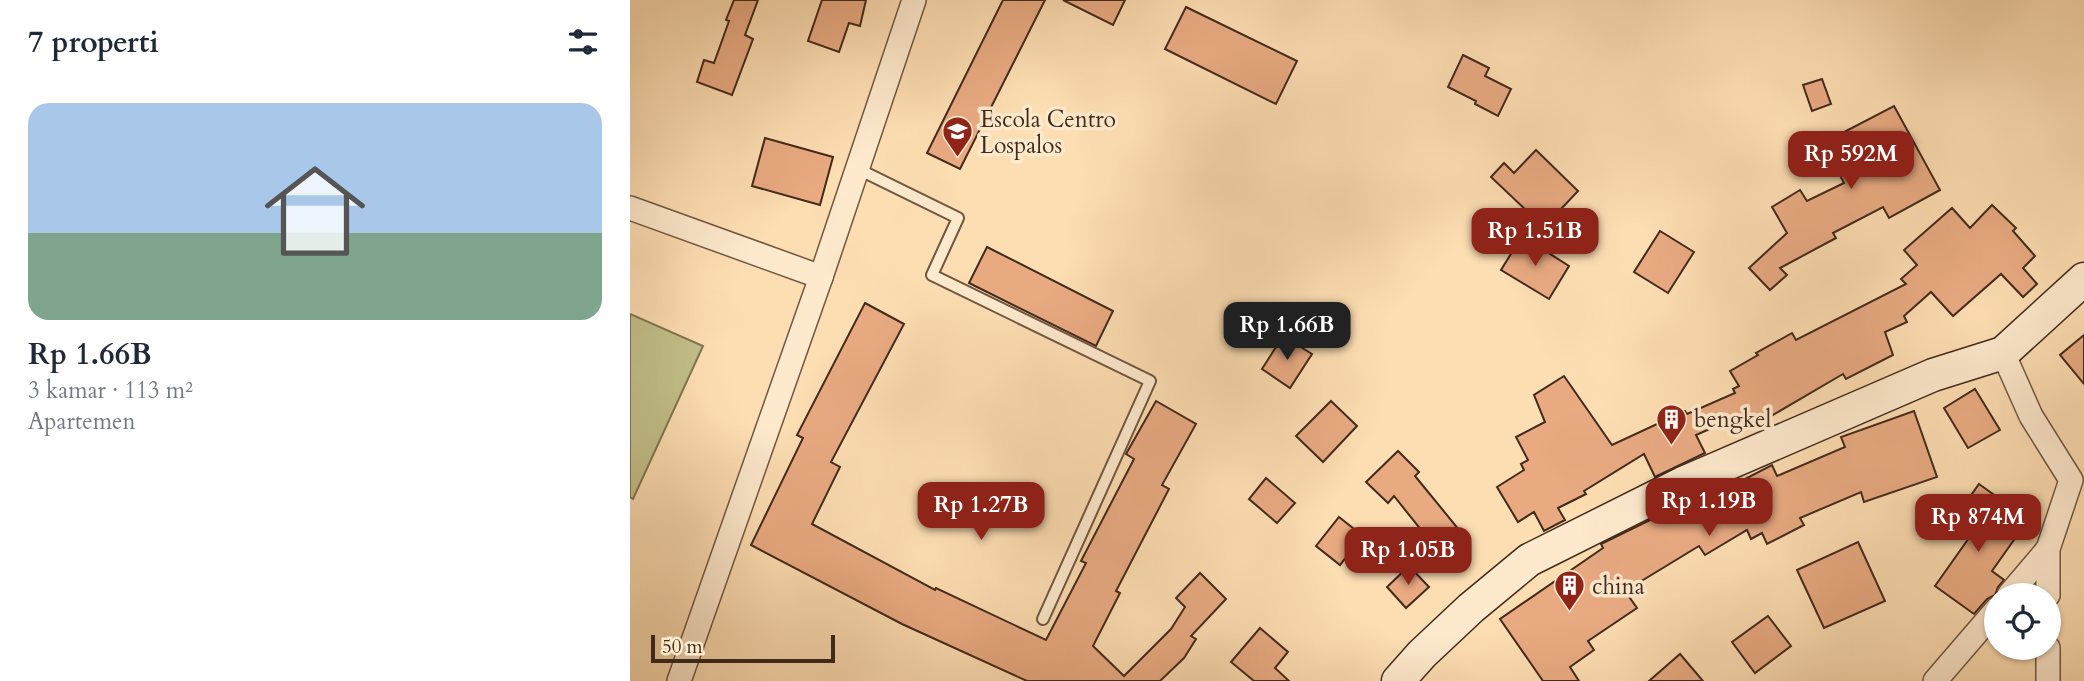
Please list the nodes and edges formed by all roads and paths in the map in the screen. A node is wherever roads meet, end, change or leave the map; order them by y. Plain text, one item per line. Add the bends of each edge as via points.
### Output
1 (914, 0) edge
2 (858, 169) junction
3 (630, 208) edge
4 (821, 277) junction
5 (2084, 279) edge
6 (2003, 353) junction
7 (2048, 549) junction
8 (2019, 583) edge
9 (2048, 583) edge
10 (1043, 619) dead end
11 (1984, 624) edge
12 (2048, 660) edge
13 (679, 681) edge
14 (1398, 681) edge
15 (1936, 681) edge
16 (2048, 681) edge

1 - 2 street
2 - 4 street
2 - 10 lane via 958,218 932,275 1150,382
3 - 4 street
4 - 13 street
5 - 6 street
6 - 7 street via 2031,416 2071,480
6 - 14 street via 1933,375 1683,483 1529,559 1461,617
7 - 8 street
7 - 9 street
11 - 15 street
12 - 16 street

